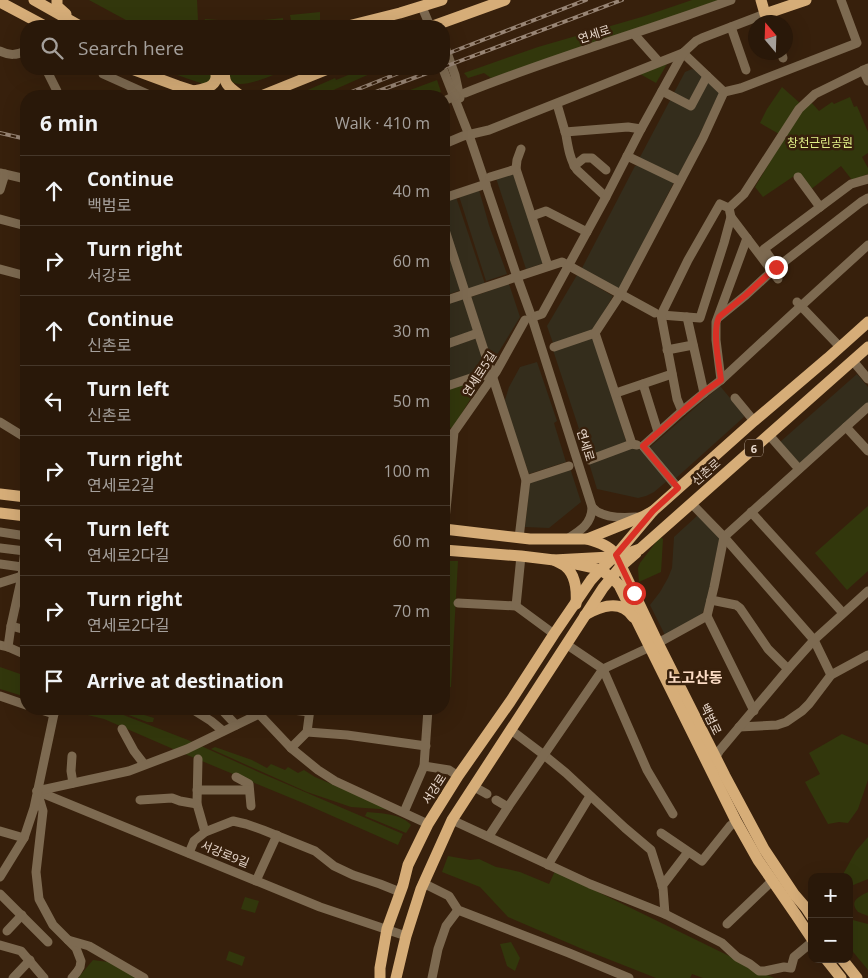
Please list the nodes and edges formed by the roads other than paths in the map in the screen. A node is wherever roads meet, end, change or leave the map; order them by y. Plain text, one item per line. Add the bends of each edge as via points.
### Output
1 (34, 0) edge
2 (57, 0) edge
3 (442, 0) edge
4 (505, 0) edge
5 (731, 0) edge
6 (761, 0) edge
7 (806, 0) edge
8 (841, 0) edge
9 (0, 2) edge
10 (422, 7) junction
11 (766, 15) edge
12 (774, 15) edge
13 (32, 20) edge
14 (69, 20) edge
15 (73, 20) edge
16 (371, 20) edge
17 (429, 20) edge
18 (449, 20) edge
19 (748, 23) edge
20 (731, 27) junction
21 (634, 34) junction
22 (0, 50) edge
23 (20, 53) edge
24 (683, 53) junction
25 (450, 61) edge
26 (659, 62) junction
27 (865, 69) edge
28 (746, 70) dead end
29 (49, 75) edge
30 (105, 75) edge
31 (149, 75) edge
32 (216, 75) edge
33 (224, 75) edge
34 (313, 75) edge
35 (444, 75) edge
36 (707, 76) junction
37 (868, 81) edge
38 (56, 90) edge
39 (139, 90) edge
40 (190, 90) edge
41 (198, 90) edge
42 (234, 90) edge
43 (276, 90) edge
44 (448, 90) edge
45 (662, 91) junction
46 (724, 92) junction
47 (465, 93) dead end
48 (450, 99) edge
49 (556, 104) junction
50 (641, 129) junction
51 (565, 132) junction
52 (470, 135) junction
53 (450, 142) edge
54 (521, 149) dead end
55 (627, 156) junction
56 (574, 166) junction
57 (516, 169) junction
58 (606, 170) dead end
59 (2, 173) edge
60 (20, 178) edge
61 (798, 178) dead end
62 (492, 179) junction
63 (868, 179) edge
64 (679, 181) junction
65 (0, 190) edge
66 (450, 196) edge
67 (606, 197) junction
68 (868, 198) edge
69 (820, 207) junction
70 (727, 210) junction
71 (532, 216) junction
72 (0, 219) edge
73 (20, 224) edge
74 (587, 232) junction
75 (747, 238) junction
76 (868, 245) edge
77 (450, 255) edge
78 (548, 266) junction
79 (568, 266) junction
80 (0, 269) edge
81 (774, 269) junction
82 (20, 274) edge
83 (517, 276) junction
84 (778, 279) dead end
85 (466, 294) junction
86 (620, 295) junction
87 (450, 299) edge
88 (799, 304) junction
89 (658, 314) junction
90 (536, 316) dead end
91 (687, 317) junction
92 (719, 317) junction
93 (525, 320) dead end
94 (868, 322) edge
95 (478, 333) junction
96 (595, 333) junction
97 (450, 343) edge
98 (693, 345) junction
99 (554, 346) dead end
100 (840, 347) junction
101 (868, 347) edge
102 (667, 350) junction
103 (853, 361) junction
104 (672, 374) junction
105 (492, 377) junction
106 (868, 379) edge
107 (721, 380) junction
108 (643, 384) junction
109 (450, 385) edge
110 (704, 392) junction
111 (616, 393) junction
112 (735, 398) dead end
113 (868, 407) edge
114 (682, 411) junction
115 (754, 421) junction
116 (0, 422) edge
117 (846, 427) junction
118 (450, 432) edge
119 (454, 432) junction
120 (658, 432) junction
121 (20, 434) edge
122 (769, 435) junction
123 (632, 444) junction
124 (643, 446) junction
125 (868, 451) edge
126 (450, 456) edge
127 (589, 460) dead end
128 (569, 466) dead end
129 (799, 469) junction
130 (526, 480) junction
131 (678, 488) junction
132 (0, 494) edge
133 (20, 496) edge
134 (691, 503) junction
135 (592, 507) junction
136 (751, 512) junction
137 (0, 513) edge
138 (648, 514) junction
139 (20, 515) edge
140 (450, 530) edge
141 (0, 532) edge
142 (20, 535) edge
143 (724, 537) junction
144 (519, 538) junction
145 (567, 539) junction
146 (587, 539) junction
147 (0, 548) edge
148 (640, 549) joint
149 (20, 550) edge
150 (450, 550) edge
151 (521, 556) junction
152 (554, 560) junction
153 (619, 561) junction
154 (0, 564) edge
155 (600, 570) junction
156 (20, 572) edge
157 (20, 574) edge
158 (612, 576) junction
159 (0, 583) edge
160 (20, 586) edge
161 (868, 591) edge
162 (711, 600) junction
163 (458, 603) dead end
164 (576, 604) junction
165 (516, 606) junction
166 (843, 613) junction
167 (584, 616) junction
168 (707, 616) junction
169 (11, 626) junction
170 (20, 628) edge
171 (642, 630) junction
172 (554, 634) junction
173 (814, 640) junction
174 (566, 644) junction
175 (654, 645) junction
176 (4, 646) edge
177 (20, 653) edge
178 (868, 655) edge
179 (603, 668) junction
180 (788, 669) junction
181 (832, 675) junction
182 (0, 696) edge
183 (510, 702) junction
184 (20, 703) edge
185 (523, 710) junction
186 (754, 710) junction
187 (53, 715) edge
188 (202, 715) edge
189 (227, 715) edge
190 (251, 715) edge
191 (261, 715) edge
192 (309, 715) edge
193 (428, 715) edge
194 (236, 725) junction
195 (739, 727) junction
196 (122, 729) dead end
197 (511, 730) junction
198 (224, 731) junction
199 (307, 732) junction
200 (426, 746) junction
201 (291, 748) junction
202 (475, 752) junction
203 (544, 755) junction
204 (72, 756) dead end
205 (198, 759) dead end
206 (489, 762) junction
207 (713, 763) junction
208 (144, 764) junction
209 (424, 766) junction
210 (458, 776) junction
211 (236, 777) dead end
212 (73, 783) junction
213 (478, 789) dead end
214 (197, 790) junction
215 (250, 790) junction
216 (37, 791) junction
217 (487, 794) dead end
218 (590, 796) junction
219 (140, 800) dead end
220 (496, 800) dead end
221 (197, 804) junction
222 (251, 806) dead end
223 (508, 807) junction
224 (404, 812) junction
225 (674, 814) dead end
226 (452, 820) junction
227 (736, 821) junction
228 (428, 824) junction
229 (0, 832) edge
230 (205, 832) junction
231 (661, 834) dead end
232 (277, 835) junction
233 (490, 836) junction
234 (24, 838) junction
235 (688, 852) junction
236 (189, 853) junction
237 (548, 865) junction
238 (0, 877) edge
239 (256, 880) junction
240 (772, 880) junction
241 (424, 883) junction
242 (662, 886) junction
243 (400, 892) junction
244 (0, 894) edge
245 (458, 910) junction
246 (808, 911) edge
247 (664, 914) junction
248 (22, 915) junction
249 (727, 924) dead end
250 (387, 930) junction
251 (7, 931) dead end
252 (808, 934) edge
253 (406, 936) junction
254 (68, 940) junction
255 (48, 942) dead end
256 (808, 945) edge
257 (0, 946) edge
258 (30, 960) junction
259 (829, 963) edge
260 (845, 963) edge
261 (791, 968) junction
262 (757, 974) edge
263 (399, 975) edge
264 (13, 978) edge
265 (44, 978) edge
266 (72, 978) edge
267 (144, 978) edge
268 (380, 978) edge
269 (432, 978) edge
270 (629, 978) edge
271 (787, 978) edge
272 (841, 978) edge
273 (857, 978) edge

1 - 14 main road
2 - 15 main road via 58,8
3 - 10 main road
4 - 18 main road
5 - 21 street, 연세로
6 - 11 main road
7 - 12 main road
8 - 46 street via 858,43 748,86
9 - 13 main road
10 - 16 main road
10 - 17 street
19 - 20 street
20 - 24 street via 696,41
20 - 28 street
21 - 26 street
21 - 47 street, 연세로
22 - 23 street via 8,55
24 - 26 street
24 - 36 street
24 - 45 street
25 - 52 street, 연세로
26 - 49 street
27 - 37 street
27 - 70 street via 815,94 799,109 744,194
29 - 38 street
30 - 39 street
31 - 40 main road
32 - 41 main road via 213,84
33 - 42 main road via 226,83
34 - 43 main road
35 - 44 street, 연세로
36 - 45 street via 691,106
36 - 46 street
45 - 50 street
46 - 64 street
48 - 52 street, 연세로
49 - 51 street
49 - 52 street
50 - 51 street via 628,127
50 - 55 street
51 - 56 street
52 - 53 street
52 - 62 street, 연세로
54 - 57 street
55 - 64 street
55 - 67 street
56 - 58 street via 584,158 592,158
56 - 67 street
57 - 62 street
57 - 71 street
59 - 60 street
59 - 65 street
61 - 69 street
62 - 66 street
62 - 83 street, 연세로
63 - 69 street via 851,184
64 - 86 street
67 - 74 street
68 - 81 street
69 - 81 street via 764,249
70 - 75 street
70 - 89 street via 688,260
70 - 91 street via 724,243 700,318
71 - 74 street via 546,211
71 - 78 street
72 - 73 street
74 - 79 street
75 - 81 street
75 - 92 street
76 - 88 street
77 - 85 street
78 - 79 street via 562,262
78 - 83 street
79 - 86 street
79 - 90 street via 542,314
80 - 82 street
81 - 84 street
81 - 92 street
83 - 85 street
83 - 135 street, 연세로
85 - 87 street
85 - 95 street
86 - 89 street
86 - 96 street
88 - 100 street
88 - 107 street
89 - 91 street
89 - 102 street
91 - 98 street
92 - 107 street via 716,340
93 - 105 street, 연세로5길
94 - 100 main road, 신촌로 / 6
95 - 97 street
95 - 105 street
96 - 99 street
96 - 111 street
98 - 102 street
98 - 110 street
100 - 115 main road, 신촌로 / 6
101 - 103 main road, 신촌로 / 6
102 - 104 street
103 - 106 street
103 - 122 main road, 신촌로 / 6
104 - 108 street
104 - 114 street
105 - 109 street via 480,375
105 - 119 street, 연세로5길
105 - 130 street
107 - 110 street
108 - 111 street
108 - 120 street
110 - 114 street
111 - 123 street
112 - 115 street
113 - 117 street
114 - 120 street
115 - 131 main road, 신촌로 / 6
116 - 121 street
117 - 125 street
117 - 129 street
118 - 119 street
119 - 126 street, 연세로5길
120 - 124 street
122 - 129 street
122 - 134 main road, 신촌로 / 6
123 - 124 street
123 - 127 street
124 - 131 street, 신촌로
128 - 130 street, 연세로
129 - 136 street
130 - 144 street
131 - 138 main road, 신촌로 / 6
132 - 133 main road
134 - 143 street
134 - 148 main road, 신촌로 / 6
135 - 138 street via 609,515
135 - 145 street via 584,527
136 - 143 street
136 - 166 street
137 - 139 main road
138 - 146 main road, 신촌로 / 6
138 - 153 main road, 서강로
140 - 144 main road, 신촌로 / 6
141 - 142 street
143 - 162 street
143 - 173 street
144 - 145 main road, 신촌로 / 6
145 - 146 main road, 신촌로 / 6
146 - 153 main road via 610,549
147 - 149 street
148 - 153 main road, 서강로
150 - 151 main road
151 - 152 main road
151 - 165 street
152 - 153 main road via 606,558
152 - 155 main road
152 - 164 main road via 565,566 572,576
153 - 155 main road, 서강로
153 - 158 main road
153 - 175 main road, 백범로
154 - 156 street
155 - 158 main road
155 - 164 main road, 서강로
157 - 159 street
158 - 167 main road
158 - 171 main road, 백범로
160 - 169 street
161 - 166 street
162 - 168 street
162 - 180 street via 740,608 768,649
163 - 165 street
164 - 172 main road, 서강로
165 - 172 street
166 - 173 street
167 - 171 main road via 607,606 620,606 630,612
167 - 174 main road
168 - 175 street
168 - 186 street
169 - 170 street
169 - 176 street
171 - 175 main road, 백범로
172 - 183 main road, 서강로
173 - 180 street
173 - 181 street
174 - 179 street
174 - 185 main road
175 - 179 street
175 - 207 main road, 백범로
176 - 177 street
178 - 181 street
179 - 203 street
179 - 225 street via 647,770
180 - 186 street
181 - 195 street via 809,704 786,722
182 - 184 street
183 - 185 main road via 511,714
183 - 202 main road, 서강로
185 - 197 main road
186 - 195 street
187 - 216 street
188 - 198 street
189 - 194 street
190 - 194 street
191 - 201 street
192 - 199 street
193 - 200 street
194 - 198 street
195 - 207 street
196 - 208 street
197 - 203 street
197 - 206 main road
198 - 208 street via 187,749
199 - 200 street
199 - 201 street
200 - 209 street
201 - 224 street via 335,781
202 - 206 main road via 488,747 491,753
202 - 210 main road, 서강로
203 - 218 street
203 - 223 street
204 - 212 street
205 - 214 street
206 - 226 main road
207 - 227 main road, 백범로
207 - 246 main road, 백범로 via 764,848
208 - 212 street via 129,771
209 - 210 street via 449,770
209 - 224 street
210 - 228 main road, 서강로
211 - 215 street via 249,784
212 - 216 street
213 - 217 street
214 - 215 street
214 - 221 street
215 - 222 street
216 - 234 street
216 - 236 street, 서강로9길
216 - 254 street via 43,811 36,872 39,898 54,925
218 - 237 street
218 - 242 street via 651,850
219 - 221 street via 172,798
220 - 223 street
221 - 230 street
223 - 233 street
224 - 228 street
226 - 233 street
226 - 241 main road
227 - 235 street via 702,861
227 - 240 main road, 백범로
228 - 243 main road, 서강로 via 408,866
229 - 234 street
230 - 232 street via 232,822
230 - 236 street via 194,841
231 - 235 street
232 - 239 street
232 - 243 street via 315,851 334,866 353,875
233 - 237 street
234 - 238 street
235 - 242 street
236 - 239 street, 서강로9길
237 - 247 street
239 - 250 street, 서강로9길
240 - 249 street
240 - 252 main road, 백범로
241 - 245 street via 449,896
241 - 253 main road
242 - 247 street
243 - 250 main road, 서강로
244 - 248 street
245 - 269 street via 446,926
245 - 270 street
247 - 262 street via 722,943 750,964
248 - 251 street
248 - 255 street
250 - 253 street, 서강로9길
250 - 268 main road, 서강로
253 - 263 main road
254 - 266 street via 76,948 80,961 78,972
254 - 267 street via 89,946
256 - 261 street via 794,957
257 - 258 street via 21,951
258 - 264 street
258 - 265 street
259 - 272 main road
260 - 273 main road
261 - 262 street
261 - 271 street

